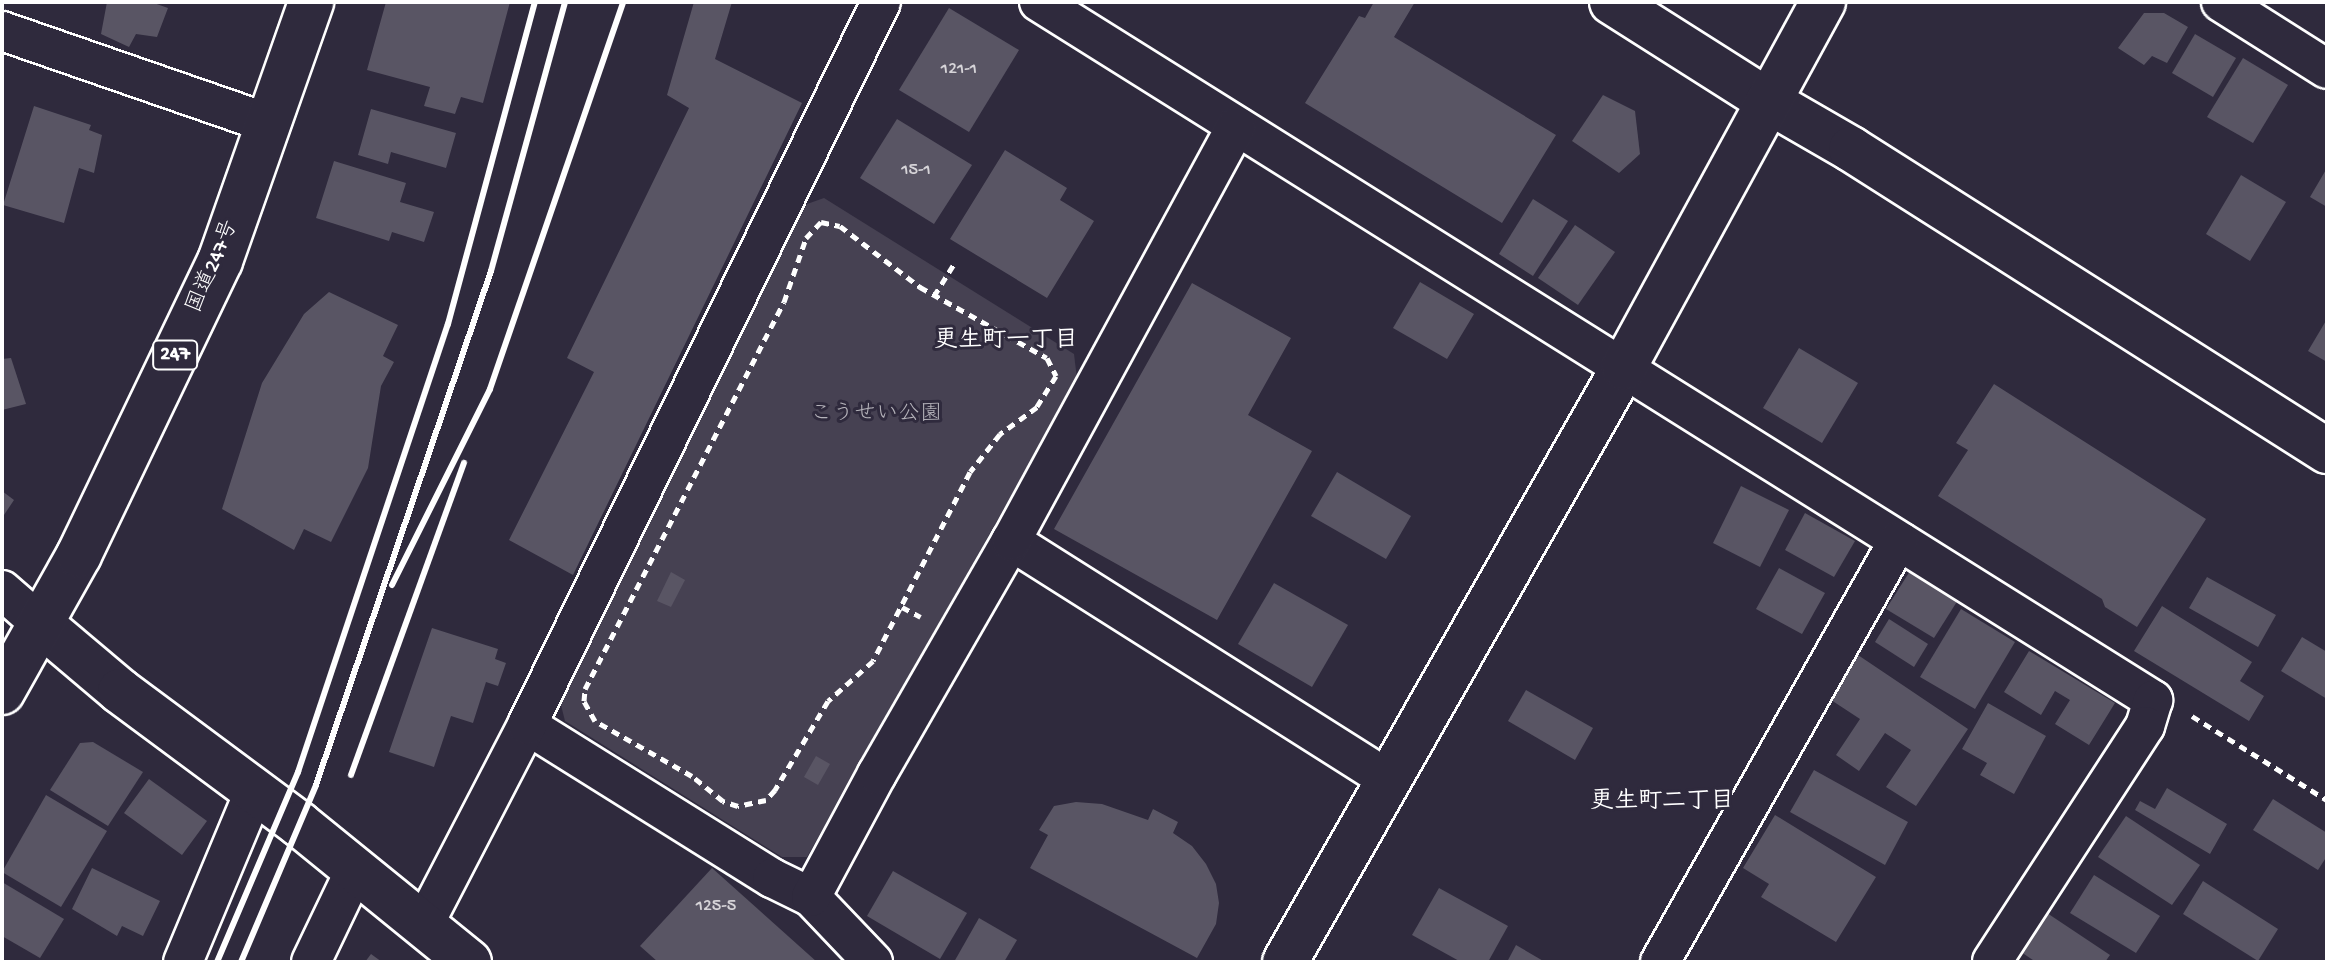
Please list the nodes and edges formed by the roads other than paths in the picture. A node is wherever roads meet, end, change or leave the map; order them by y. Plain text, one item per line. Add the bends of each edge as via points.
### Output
1 (311, 2) edge
2 (881, 2) edge
3 (1039, 2) edge
4 (1612, 2) edge
5 (1823, 2) edge
6 (2221, 2) edge
7 (2, 31) edge
8 (2327, 69) edge
9 (1768, 101) junction
10 (268, 123) junction
11 (1236, 126) junction
12 (1624, 367) junction
13 (2327, 451) edge
14 (1011, 541) junction
15 (1898, 541) junction
16 (2, 590) edge
17 (42, 625) junction
18 (2, 692) edge
19 (527, 725) junction
20 (1388, 779) junction
21 (255, 790) junction
22 (356, 868) junction
23 (811, 897) junction
24 (424, 924) junction
25 (183, 962) edge
26 (311, 962) edge
27 (469, 962) edge
28 (873, 962) edge
29 (1285, 962) edge
30 (1660, 962) edge
31 (1992, 962) edge

1 - 10 main road, 国道247号 / 247
2 - 19 street
3 - 11 street
4 - 9 main road
5 - 9 main road
6 - 8 street
7 - 10 street
9 - 12 main road
9 - 13 main road
10 - 17 main road, 国道247号 / 247 via 220,261
11 - 12 street
11 - 14 street
12 - 15 street
12 - 20 main road
14 - 20 street
14 - 23 street
15 - 30 street
15 - 31 street via 2153,700 2145,726
16 - 17 street
17 - 18 main road, 国道247号 / 247
17 - 21 main road via 120,691
19 - 23 street
19 - 24 street
20 - 29 main road
21 - 22 main road
21 - 25 street
22 - 24 main road
22 - 26 street
23 - 28 street
24 - 27 main road

